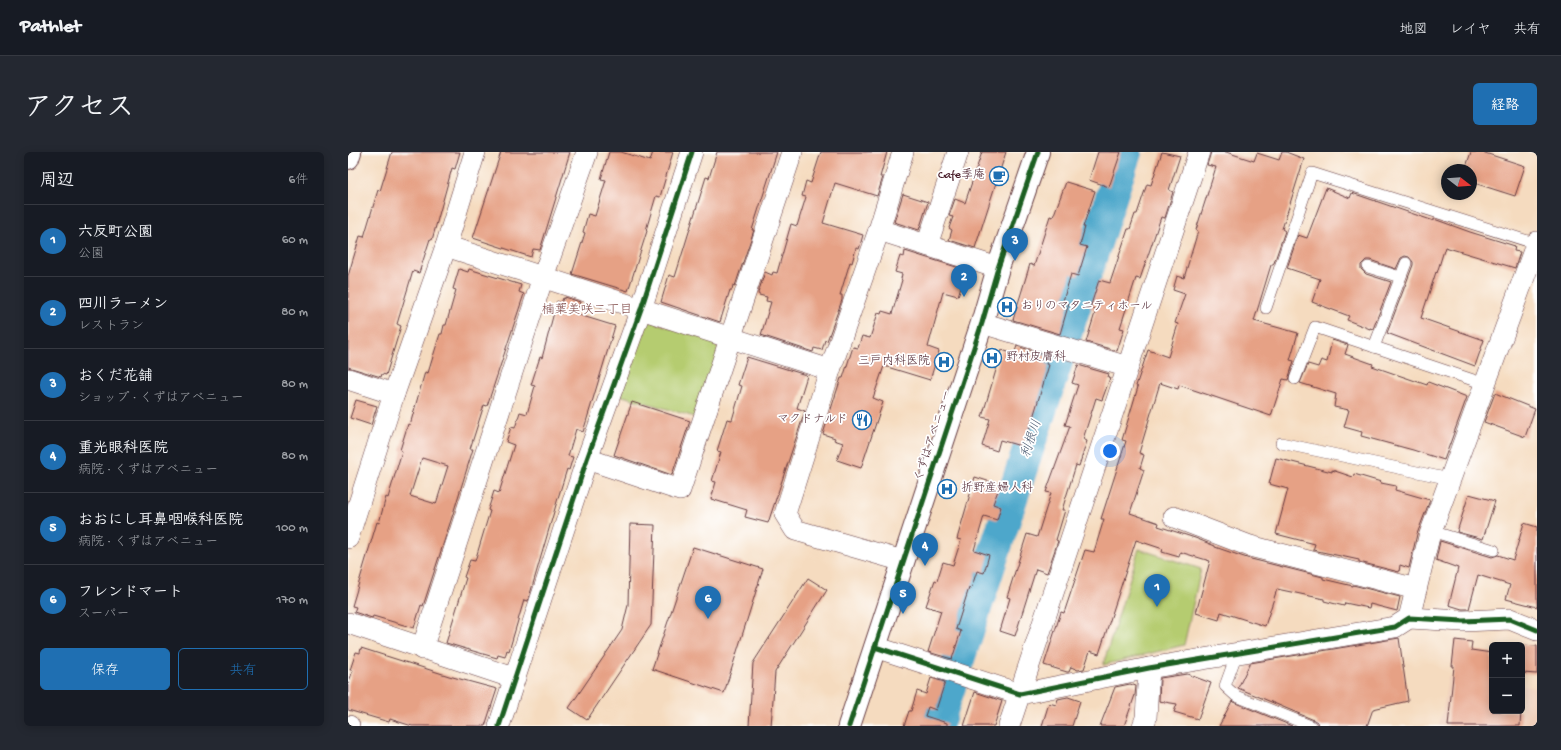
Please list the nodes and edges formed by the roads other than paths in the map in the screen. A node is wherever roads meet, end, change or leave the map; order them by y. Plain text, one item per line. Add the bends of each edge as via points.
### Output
1 (350, 152) edge
2 (475, 152) edge
3 (587, 152) edge
4 (692, 152) edge
5 (792, 152) edge
6 (903, 152) edge
7 (958, 152) edge
8 (1038, 152) edge
9 (1199, 152) edge
10 (348, 158) edge
11 (879, 230) junction
12 (1537, 243) edge
13 (927, 245) junction
14 (446, 246) junction
15 (1406, 263) dead end
16 (1368, 266) dead end
17 (998, 268) junction
18 (543, 277) junction
19 (1400, 277) junction
20 (1266, 308) dead end
21 (640, 309) junction
22 (982, 323) junction
23 (730, 339) junction
24 (1374, 347) junction
25 (1128, 367) junction
26 (830, 370) junction
27 (348, 379) edge
28 (1295, 379) dead end
29 (1485, 384) junction
30 (394, 394) junction
31 (1281, 443) dead end
32 (587, 459) junction
33 (1450, 479) junction
34 (1174, 517) dead end
35 (1432, 531) junction
36 (348, 538) edge
37 (1494, 550) dead end
38 (903, 561) junction
39 (1416, 589) junction
40 (1409, 618) junction
41 (348, 624) edge
42 (1537, 630) edge
43 (875, 647) junction
44 (422, 648) junction
45 (1237, 653) junction
46 (1149, 668) junction
47 (514, 678) junction
48 (1020, 694) junction
49 (499, 726) edge
50 (848, 726) edge
51 (1009, 726) edge
52 (1143, 726) edge
53 (1311, 726) edge

1 - 10 street
2 - 14 street
3 - 18 street
4 - 21 street
5 - 23 street
6 - 11 street
7 - 13 street
8 - 17 street, くずはアベニュー
9 - 25 street
11 - 13 street
11 - 26 street
12 - 20 lane via 1312,173
12 - 29 street
13 - 17 street
14 - 18 street
14 - 30 street
15 - 19 lane
16 - 19 lane
17 - 22 street, くずはアベニュー
18 - 21 street
18 - 44 street
19 - 24 lane
21 - 23 street
21 - 32 street
22 - 25 street
22 - 38 street, くずはアベニュー
23 - 26 street
23 - 32 street via 680,490
24 - 28 lane via 1315,327
24 - 29 lane
25 - 48 street
26 - 38 street via 785,514 795,530
27 - 30 street
29 - 33 street
30 - 36 street
31 - 33 lane
32 - 47 street
33 - 35 street
34 - 39 street via 1250,546
35 - 37 lane
35 - 39 street
38 - 43 street, くずはアベニュー
39 - 40 street
40 - 42 street via 1510,619
40 - 45 street via 1395,627
41 - 44 street
43 - 48 street
43 - 50 street, くずはアベニュー
44 - 47 street
45 - 46 street
45 - 53 lane via 1225,686 1236,696
46 - 48 street
46 - 52 street via 1146,718
47 - 49 street
48 - 51 street

